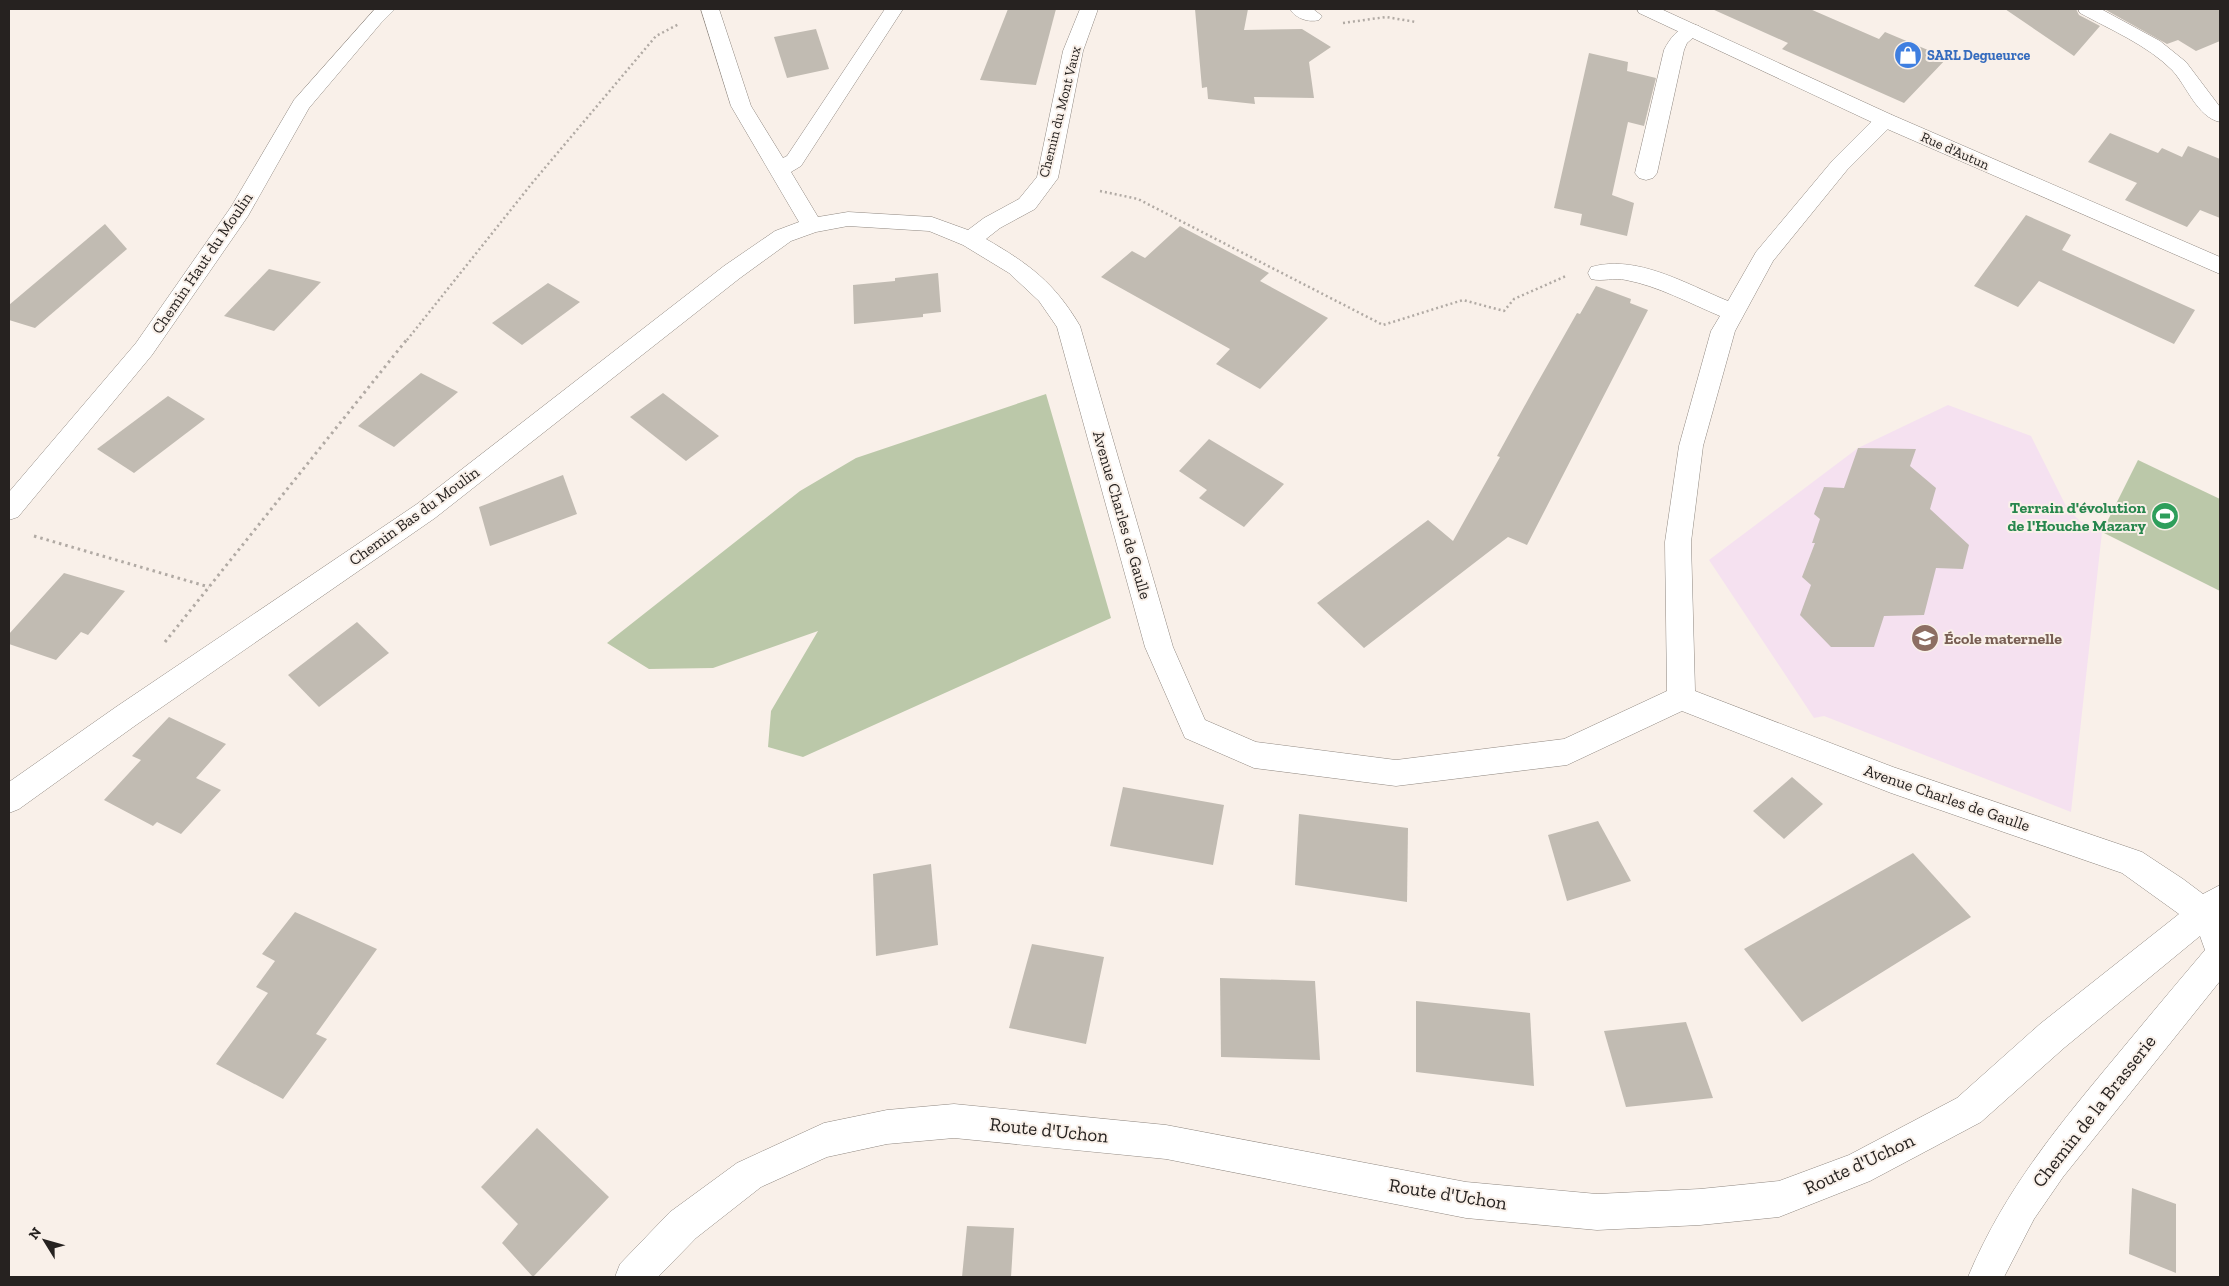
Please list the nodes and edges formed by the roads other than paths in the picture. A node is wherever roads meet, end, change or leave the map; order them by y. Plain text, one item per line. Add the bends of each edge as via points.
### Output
1 (386, 9) edge
2 (710, 9) edge
3 (894, 9) edge
4 (1089, 9) edge
5 (1646, 9) edge
6 (2087, 9) edge
7 (1692, 30) junction
8 (2220, 116) edge
9 (1885, 120) junction
10 (779, 170) junction
11 (1646, 172) dead end
12 (812, 225) junction
13 (971, 240) junction
14 (2220, 266) edge
15 (1599, 273) road end
16 (1734, 313) junction
17 (9, 510) edge
18 (1681, 698) junction
19 (9, 799) edge
20 (2212, 908) edge
21 (2220, 947) edge
22 (2220, 957) edge
23 (633, 1277) edge
24 (1986, 1277) edge

1 - 17 street, Chemin Haut du Moulin via 301,105 240,211 144,349
2 - 10 street via 741,106
3 - 10 street via 794,161
4 - 13 street, Chemin du Mont Vaux via 1074,50 1047,178 1027,204 992,223
5 - 7 street, Rue d'Autun
6 - 8 street via 2153,45 2179,66
7 - 9 street, Rue d'Autun
7 - 11 street via 1679,40 1674,50
9 - 14 street, Rue d'Autun
9 - 16 street via 1840,165 1764,257
10 - 12 street
12 - 13 street, Avenue Charles de Gaulle via 848,219 932,224
12 - 19 street, Chemin Bas du Moulin via 783,236 740,267 426,511
13 - 18 street, Avenue Charles de Gaulle via 1017,267 1047,296 1068,326 1160,647 1195,729 1254,755 1396,773 1567,752
15 - 16 street via 1623,271
16 - 18 street via 1723,331 1691,446 1678,542
18 - 20 street, Avenue Charles de Gaulle via 1892,780 2130,862 2172,889
20 - 21 street
20 - 23 street, Route d'Uchon via 2052,1036 1969,1110 1858,1169 1779,1199 1700,1208 1597,1212 1466,1200 1166,1142 954,1121 887,1127 824,1140 749,1175 684,1225
22 - 24 street, Chemin de la Brasserie via 2170,1014 2040,1177 1996,1253

